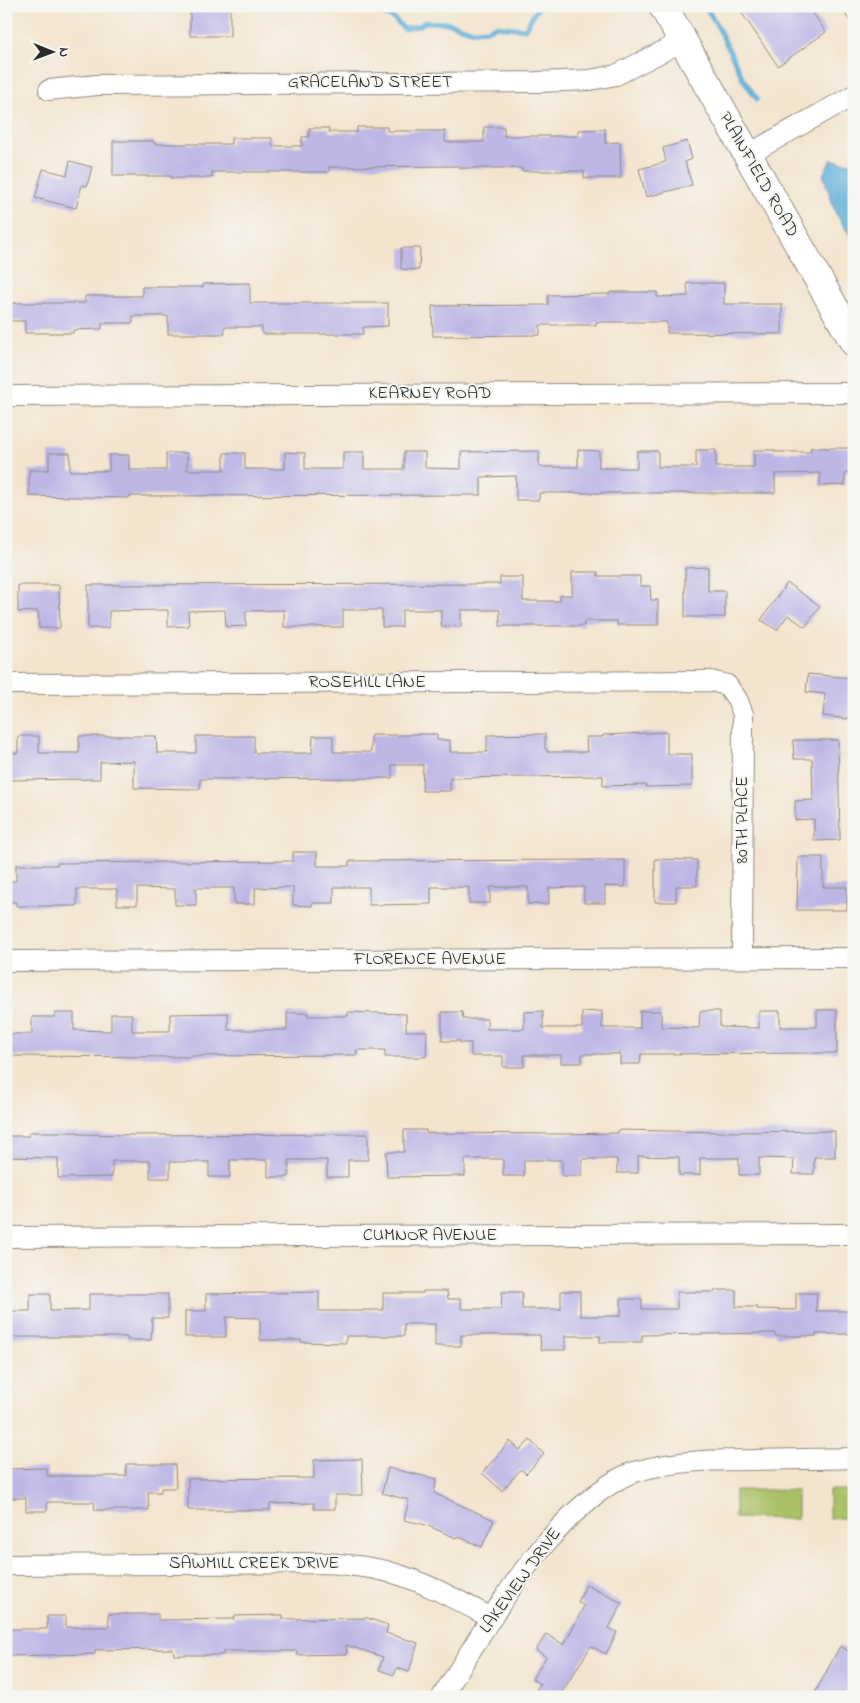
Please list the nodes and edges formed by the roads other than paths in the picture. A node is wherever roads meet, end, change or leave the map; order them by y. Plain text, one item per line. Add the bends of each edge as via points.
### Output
1 (663, 6) edge
2 (847, 6) edge
3 (854, 17) edge
4 (683, 41) junction
5 (49, 90) dead end
6 (854, 95) edge
7 (747, 155) junction
8 (854, 342) edge
9 (854, 392) edge
10 (6, 396) edge
11 (6, 684) edge
12 (727, 685) joint
13 (742, 958) junction
14 (854, 958) edge
15 (6, 961) edge
16 (854, 1234) edge
17 (6, 1237) edge
18 (854, 1458) edge
19 (6, 1565) edge
20 (492, 1618) junction
21 (442, 1697) edge

1 - 4 main road, PLAINFIELD ROAD
2 - 3 lane
4 - 5 street, GRACELAND STREET via 616,75 590,80 97,85
4 - 7 main road, PLAINFIELD ROAD
6 - 7 street
7 - 8 main road, PLAINFIELD ROAD
9 - 10 street, KEARNEY ROAD
11 - 12 street, ROSEHILL LANE via 711,681
12 - 13 street, 80TH PLACE via 743,714
13 - 14 street, FLORENCE AVENUE
13 - 15 street, FLORENCE AVENUE
16 - 17 street, CUMNOR AVENUE
18 - 20 street, LAKEVIEW DRIVE via 688,1462 629,1474 604,1488 560,1525
19 - 20 street, SAWMILL CREEK DRIVE via 328,1563 360,1566 424,1584
20 - 21 street, LAKEVIEW DRIVE

